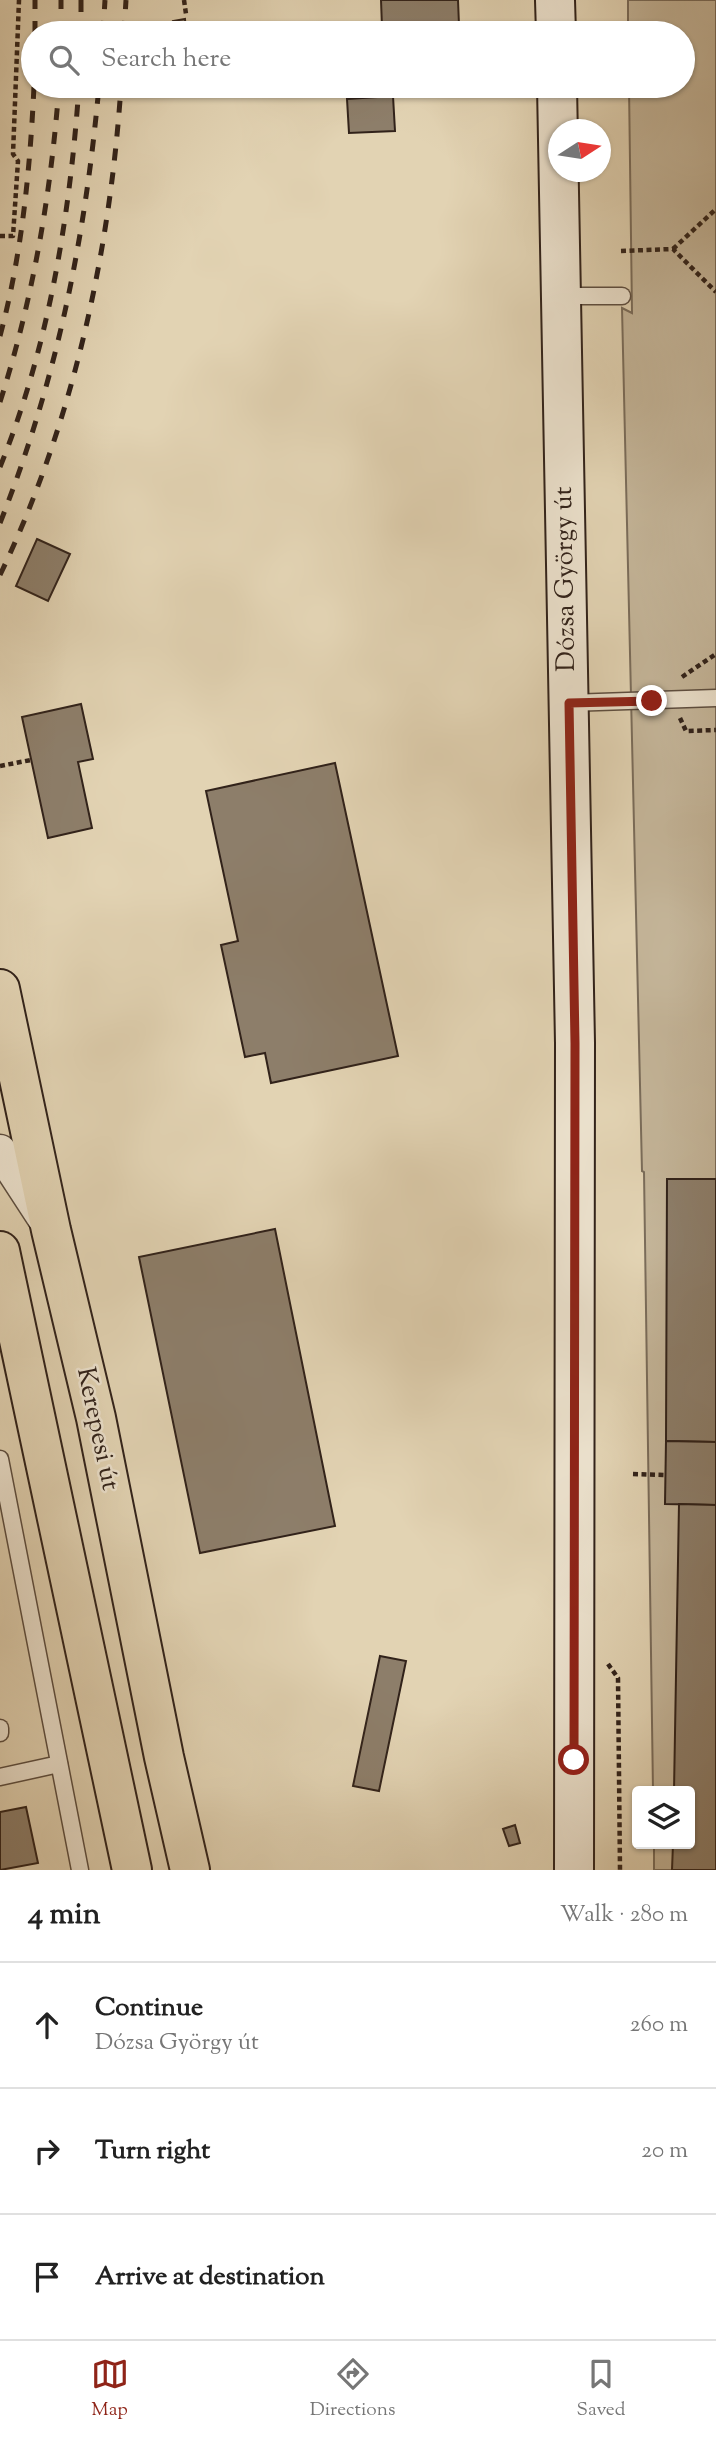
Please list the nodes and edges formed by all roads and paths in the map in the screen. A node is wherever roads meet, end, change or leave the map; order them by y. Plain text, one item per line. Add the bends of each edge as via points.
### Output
1 (19, 0) edge
2 (184, 0) edge
3 (555, 0) edge
4 (186, 14) dead end
5 (556, 21) edge
6 (557, 98) edge
7 (716, 209) edge
8 (0, 236) edge
9 (673, 249) junction
10 (621, 251) dead end
11 (716, 292) edge
12 (561, 296) junction
13 (622, 296) dead end
14 (716, 698) edge
15 (569, 703) junction
16 (716, 730) edge
17 (686, 731) dead end
18 (31, 760) dead end
19 (0, 766) edge
20 (1, 996) edge
21 (0, 1151) edge
22 (51, 1230) junction
23 (0, 1251) edge
24 (0, 1459) edge
25 (633, 1474) dead end
26 (666, 1475) dead end
27 (604, 1658) dead end
28 (0, 1728) edge
29 (0, 1733) edge
30 (59, 1765) junction
31 (0, 1777) edge
32 (570, 1864) edge
33 (80, 1870) edge
34 (132, 1870) edge
35 (190, 1870) edge
36 (620, 1870) edge

1 - 8 path via 13,236
2 - 4 path
3 - 5 main road
6 - 12 main road, Dózsa György út
7 - 9 path
9 - 10 path
9 - 11 path
12 - 13 lane
12 - 15 main road, Dózsa György út
14 - 15 lane
15 - 32 main road, Dózsa György út via 575,1043
16 - 17 path
18 - 19 path
20 - 22 main road, Kerepesi út
21 - 22 street
22 - 35 main road, Kerepesi út via 96,1418
23 - 34 main road
24 - 30 lane
25 - 26 path
27 - 36 path via 618,1678
28 - 29 lane
30 - 31 lane
30 - 33 lane

